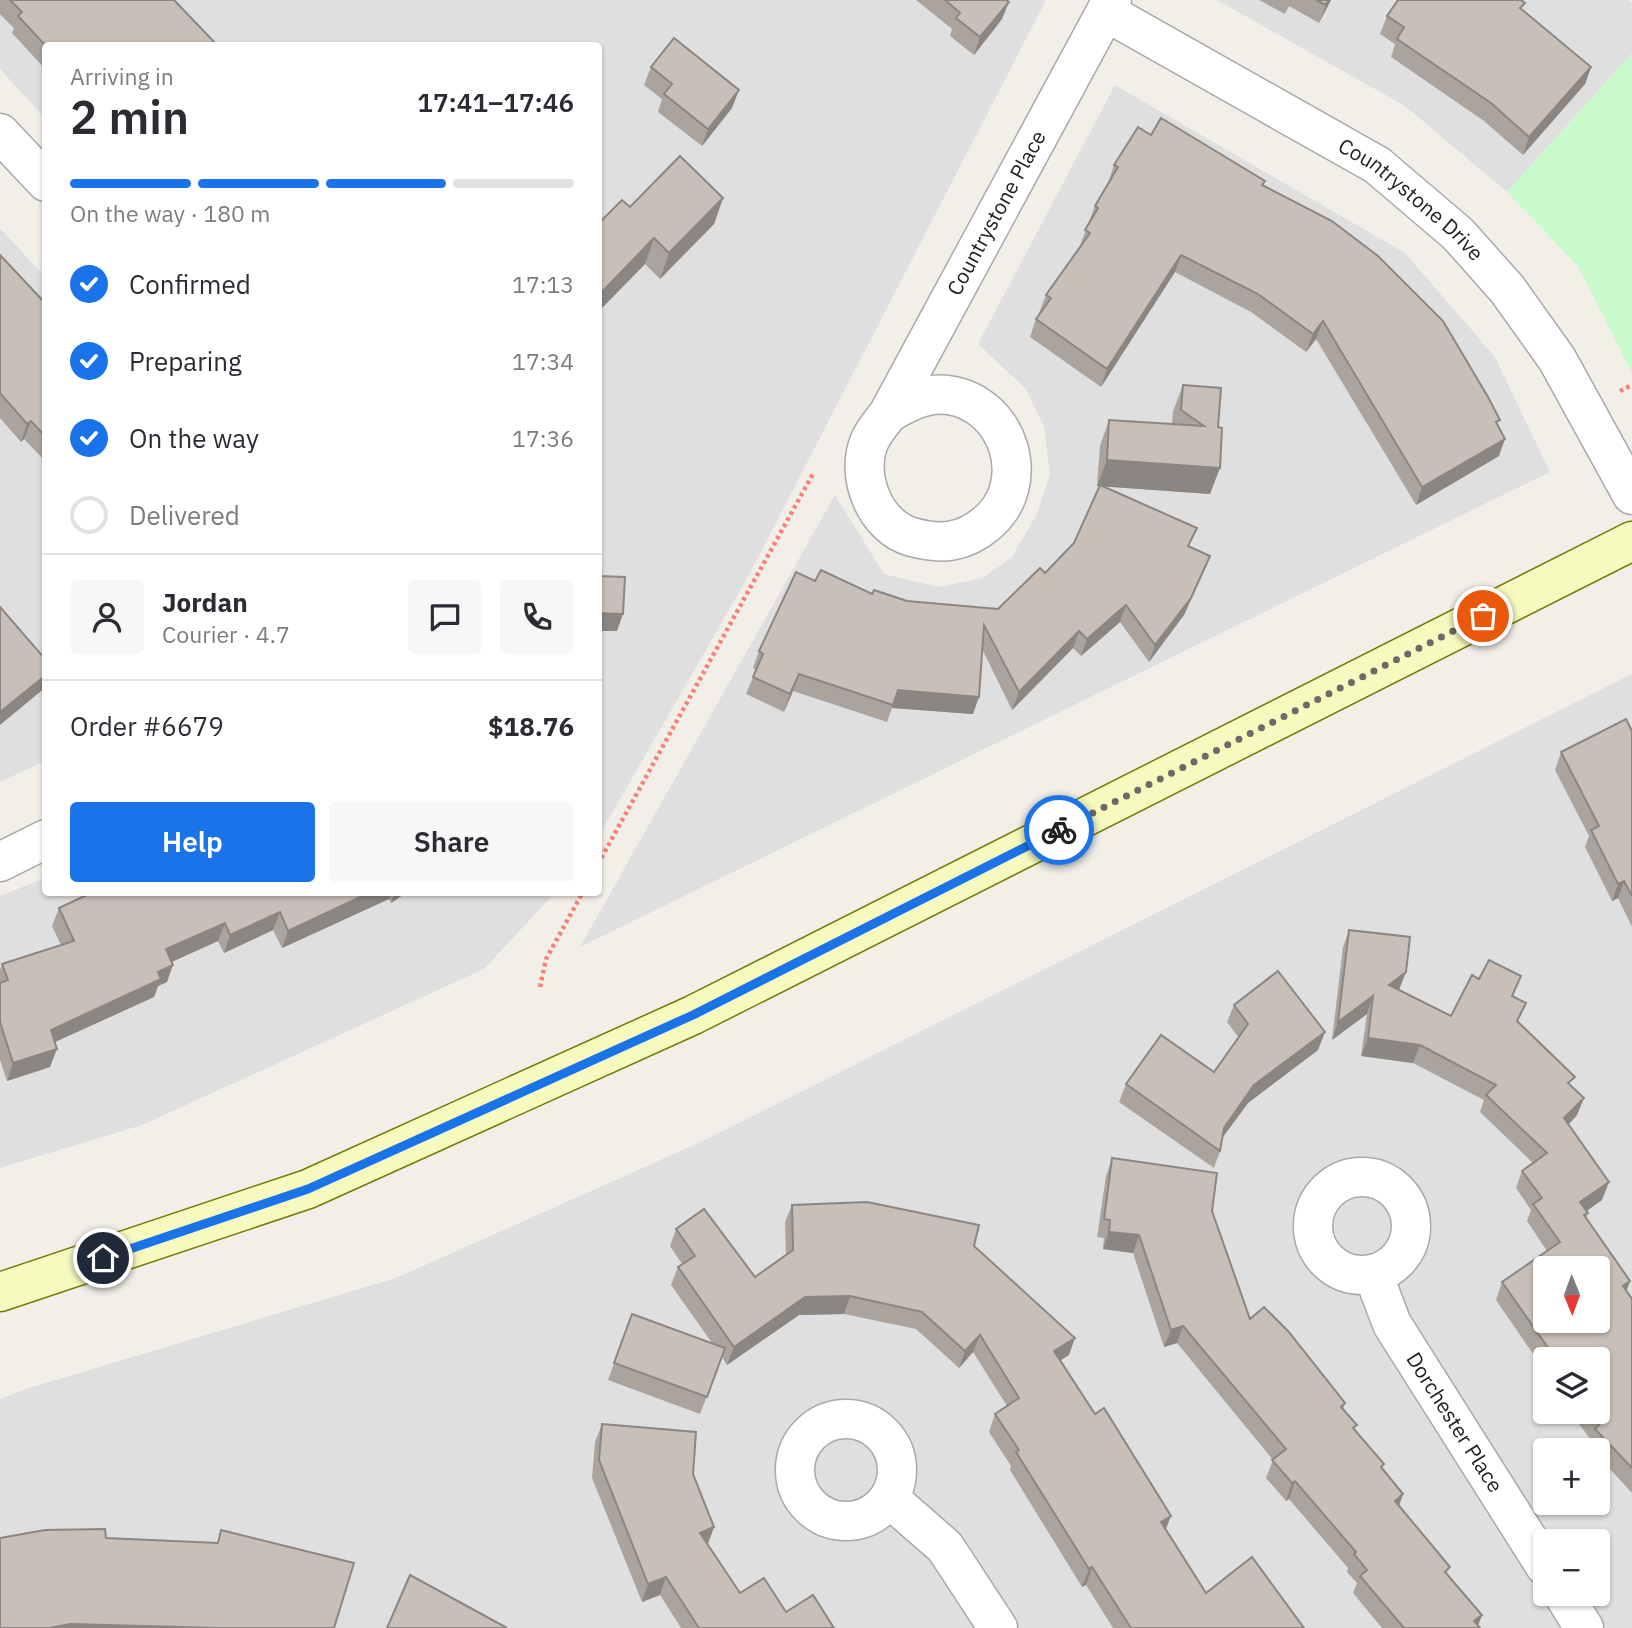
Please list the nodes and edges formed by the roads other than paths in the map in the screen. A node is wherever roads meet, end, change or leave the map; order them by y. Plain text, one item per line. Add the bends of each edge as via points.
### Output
1 (1109, 6) edge
2 (0, 133) edge
3 (42, 178) edge
4 (888, 414) dead end
5 (1632, 495) edge
6 (1632, 541) edge
7 (42, 841) edge
8 (0, 862) edge
9 (1373, 1274) dead end
10 (0, 1292) edge
11 (889, 1498) dead end
12 (1533, 1547) edge
13 (1570, 1606) edge
14 (998, 1628) edge
15 (1584, 1628) edge

1 - 4 street, Countrystone Place
1 - 5 street, Countrystone Drive via 1377,165 1458,234 1507,289 1557,359
2 - 3 street
6 - 10 main road via 693,1015 308,1189
7 - 8 street
9 - 12 street, Dorchester Place via 1392,1324
11 - 14 street via 945,1547
13 - 15 street

